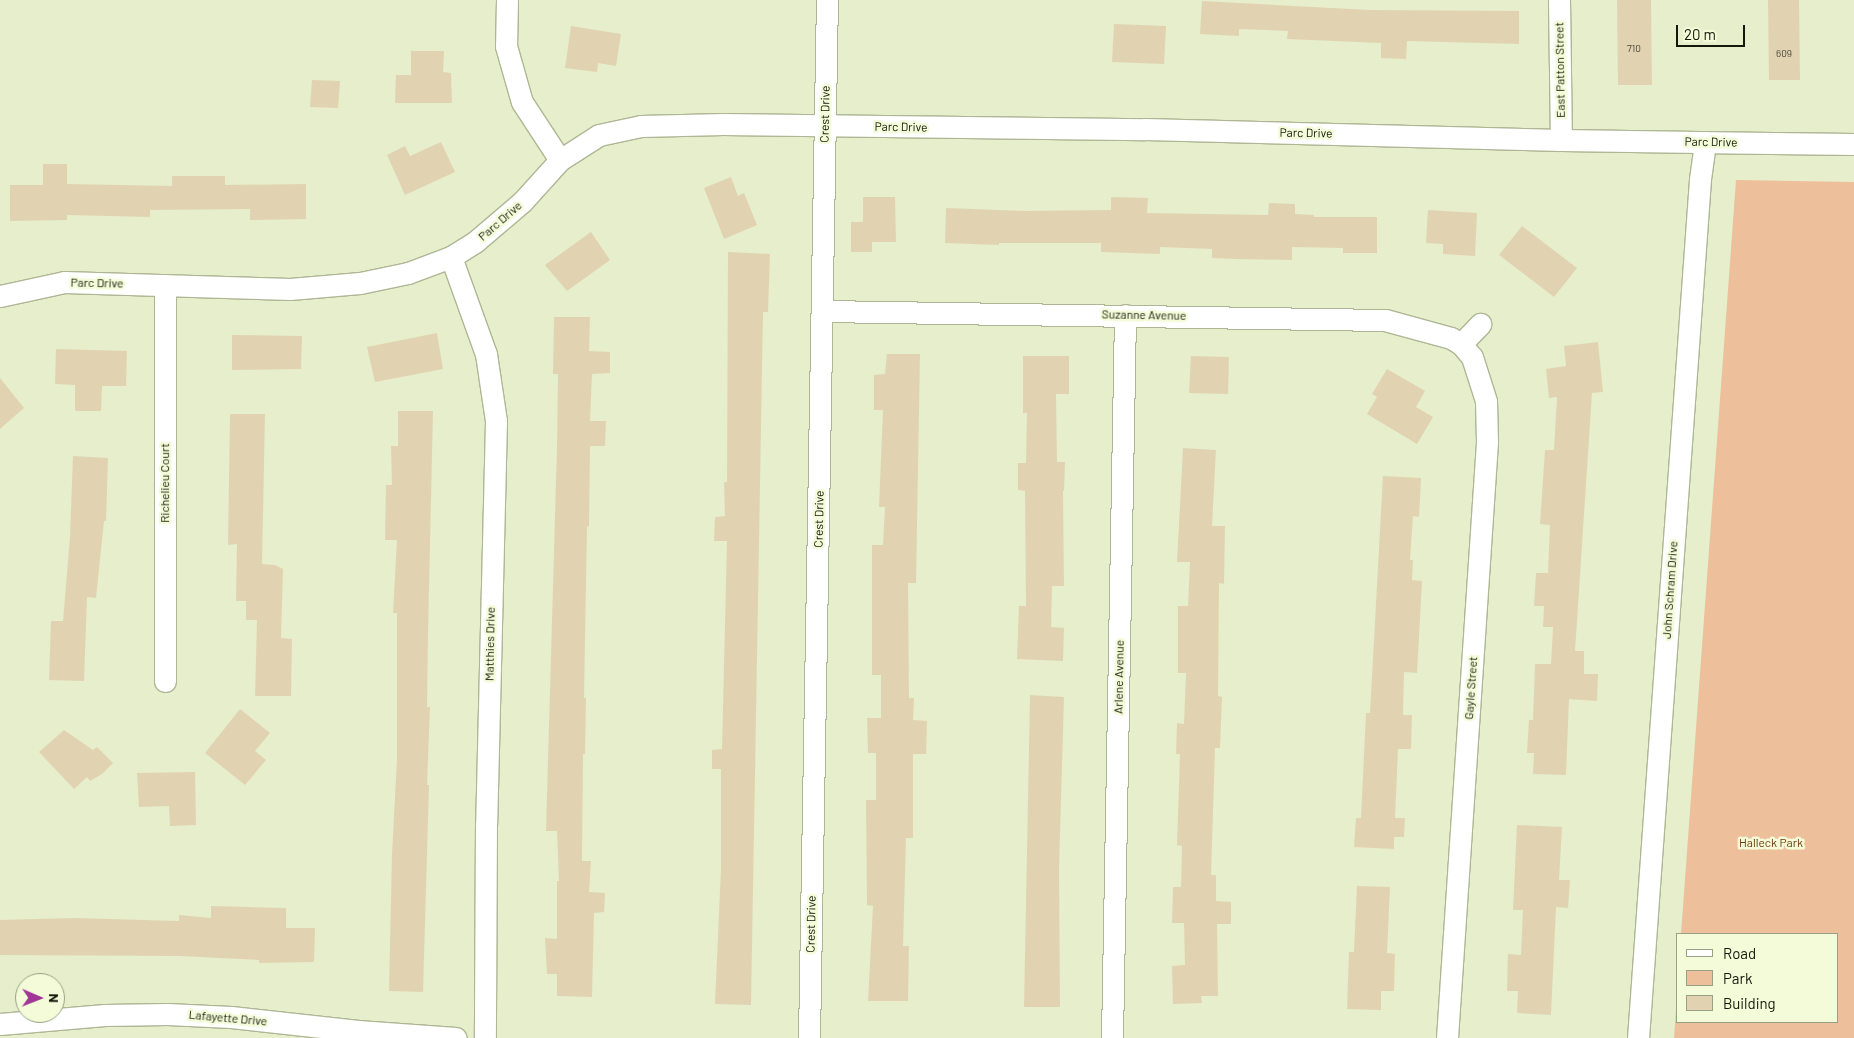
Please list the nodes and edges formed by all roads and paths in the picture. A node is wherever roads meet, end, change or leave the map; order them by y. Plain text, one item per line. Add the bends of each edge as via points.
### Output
1 (507, 0) edge
2 (827, 0) edge
3 (1559, 0) edge
4 (825, 126) junction
5 (1561, 140) junction
6 (1705, 142) junction
7 (1854, 144) edge
8 (560, 160) junction
9 (451, 257) junction
10 (165, 285) junction
11 (0, 296) edge
12 (823, 311) junction
13 (1125, 315) junction
14 (1480, 324) dead end
15 (1461, 344) junction
16 (165, 681) dead end
17 (0, 1024) edge
18 (456, 1038) edge
19 (485, 1038) edge
20 (809, 1038) edge
21 (1112, 1038) edge
22 (1447, 1038) edge
23 (1638, 1038) edge

1 - 8 street via 506,46 522,102
2 - 4 street, Crest Drive
3 - 5 street, East Patton Street
4 - 5 street, Parc Drive via 1145,129
4 - 8 street, Parc Drive via 641,126 599,135
4 - 12 street, Crest Drive
5 - 6 street, Parc Drive
6 - 7 street, Parc Drive
6 - 23 street, John Schram Drive
8 - 9 street, Parc Drive via 522,202 475,242
9 - 10 street, Parc Drive via 408,273 360,283 290,289
9 - 19 street, Matthies Drive via 486,354 496,421 486,824
10 - 11 street, Parc Drive via 64,282
10 - 16 street, Richelieu Court
12 - 13 street, Suzanne Avenue
12 - 20 street, Crest Drive
13 - 15 street, Suzanne Avenue via 1385,320 1451,338
13 - 21 street, Arlene Avenue
14 - 15 street
15 - 22 street, Gayle Street via 1472,357 1486,401 1487,442
17 - 18 street, Lafayette Drive via 105,1015 167,1014

